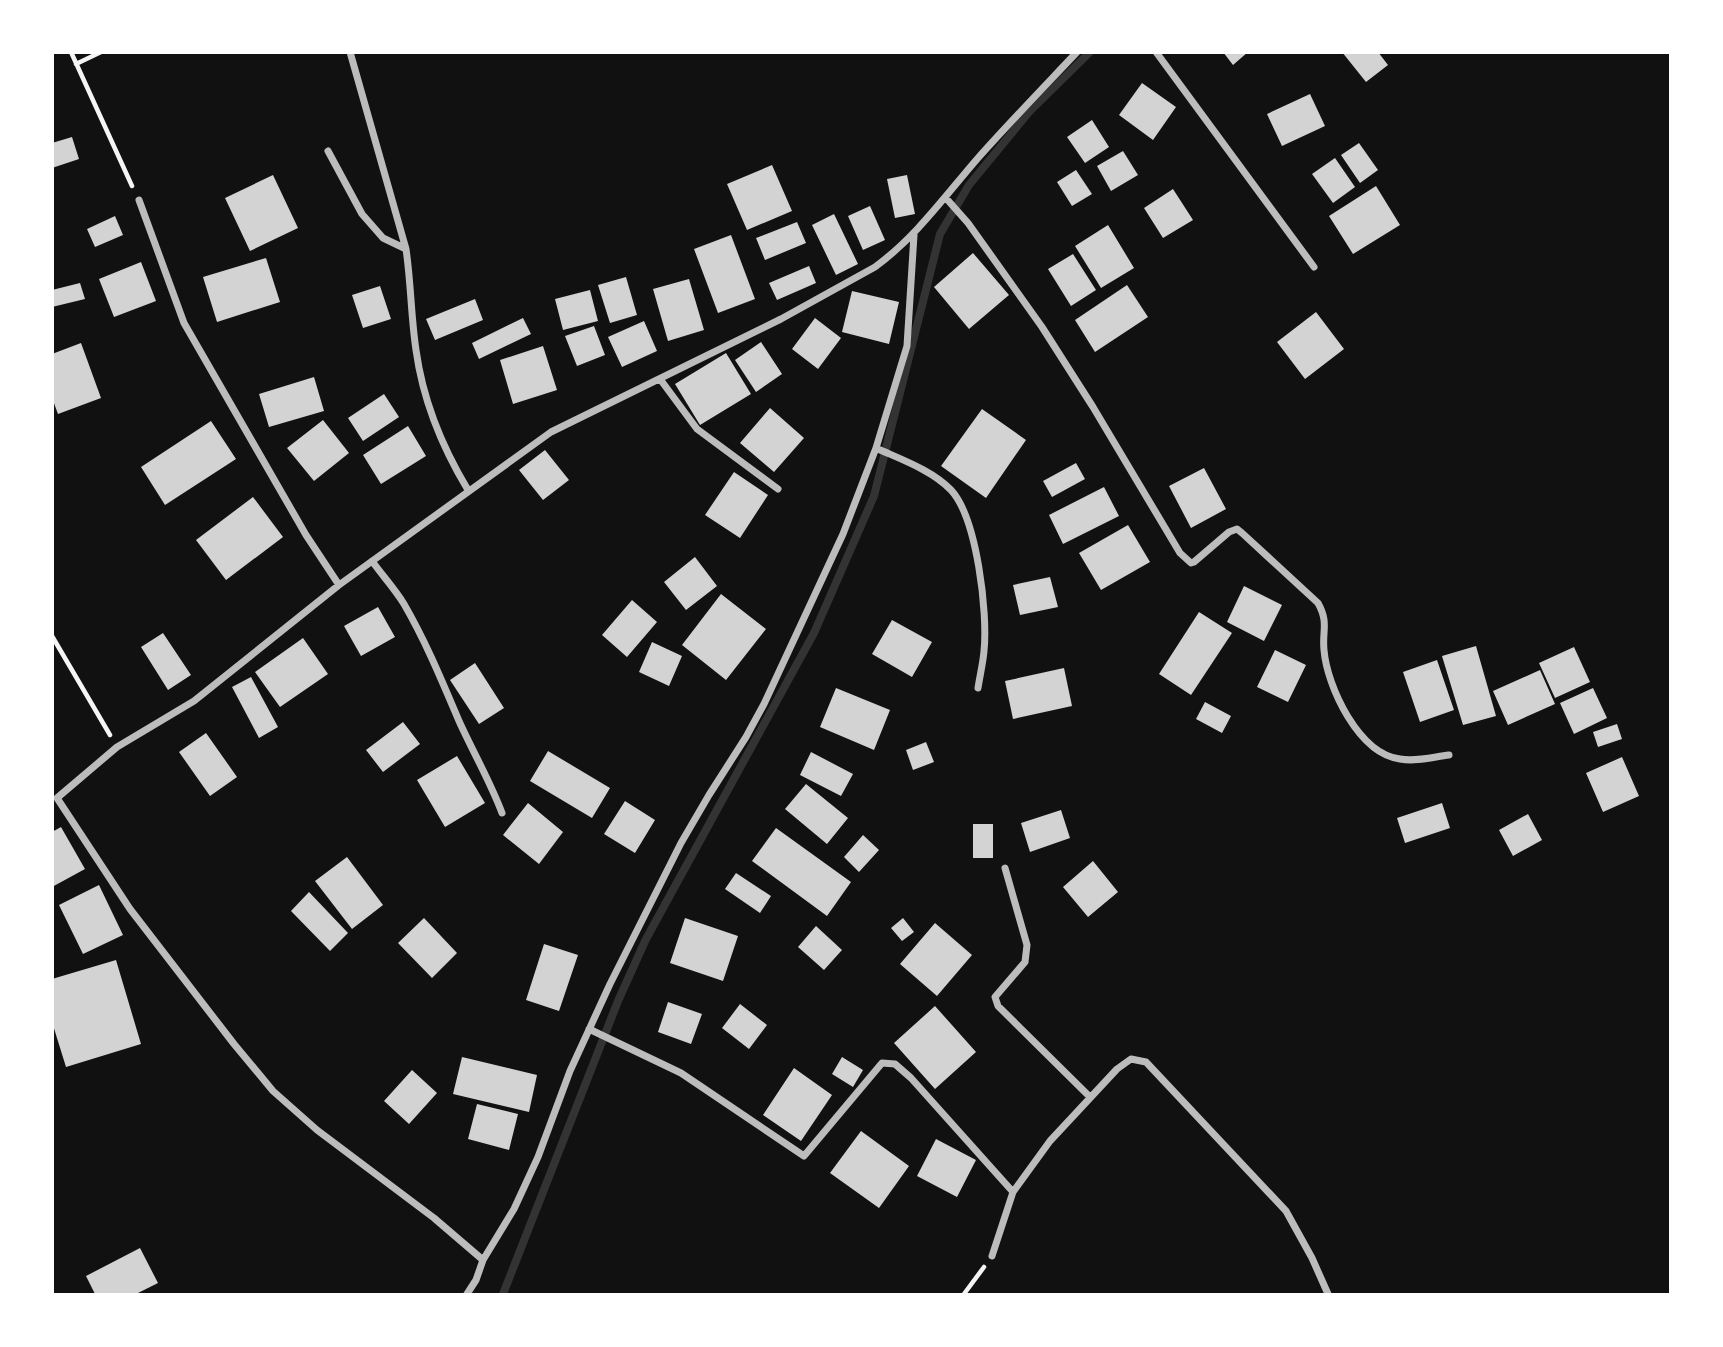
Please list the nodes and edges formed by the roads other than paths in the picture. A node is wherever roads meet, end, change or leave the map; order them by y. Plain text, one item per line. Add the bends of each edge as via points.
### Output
1 (351, 52) edge
2 (1077, 52) edge
3 (1156, 52) edge
4 (328, 152) dead end
5 (945, 197) junction
6 (139, 200) road end
7 (915, 234) junction
8 (406, 249) junction
9 (1314, 267) dead end
10 (660, 379) junction
11 (876, 448) junction
12 (778, 489) dead end
13 (468, 490) junction
14 (372, 561) junction
15 (339, 585) junction
16 (978, 688) dead end
17 (1449, 755) dead end
18 (54, 797) edge
19 (502, 813) dead end
20 (1006, 868) dead end
21 (593, 1031) junction
22 (1090, 1097) junction
23 (1013, 1192) junction
24 (992, 1256) road end
25 (483, 1260) junction
26 (467, 1294) edge
27 (1328, 1294) edge

1 - 8 street
2 - 5 street
3 - 9 street
4 - 8 street via 362,214 383,238
5 - 7 street
5 - 17 street via 1006,274 1180,553 1195,562 1237,529 1318,603 1326,625 1323,649 1330,681 1348,718 1365,738 1385,755 1399,759
6 - 15 street via 184,323
7 - 10 street via 876,267
7 - 11 street via 907,346
8 - 13 street via 416,349 427,404
10 - 12 street via 697,429
10 - 13 street via 551,432
11 - 16 street via 931,475 951,491 964,515 981,579 984,649
11 - 21 street via 843,534 764,704 681,844
13 - 14 street
14 - 15 street
14 - 19 street via 402,602 427,649
15 - 18 street via 194,701 117,747
18 - 25 street via 130,909 273,1091
20 - 22 street via 1027,945 1025,962 995,997 998,1006
21 - 23 street via 681,1073 804,1156 882,1063 895,1064
21 - 25 street via 514,1209
22 - 23 street
22 - 27 street via 1131,1059 1146,1062 1286,1211
23 - 24 street
25 - 26 street

